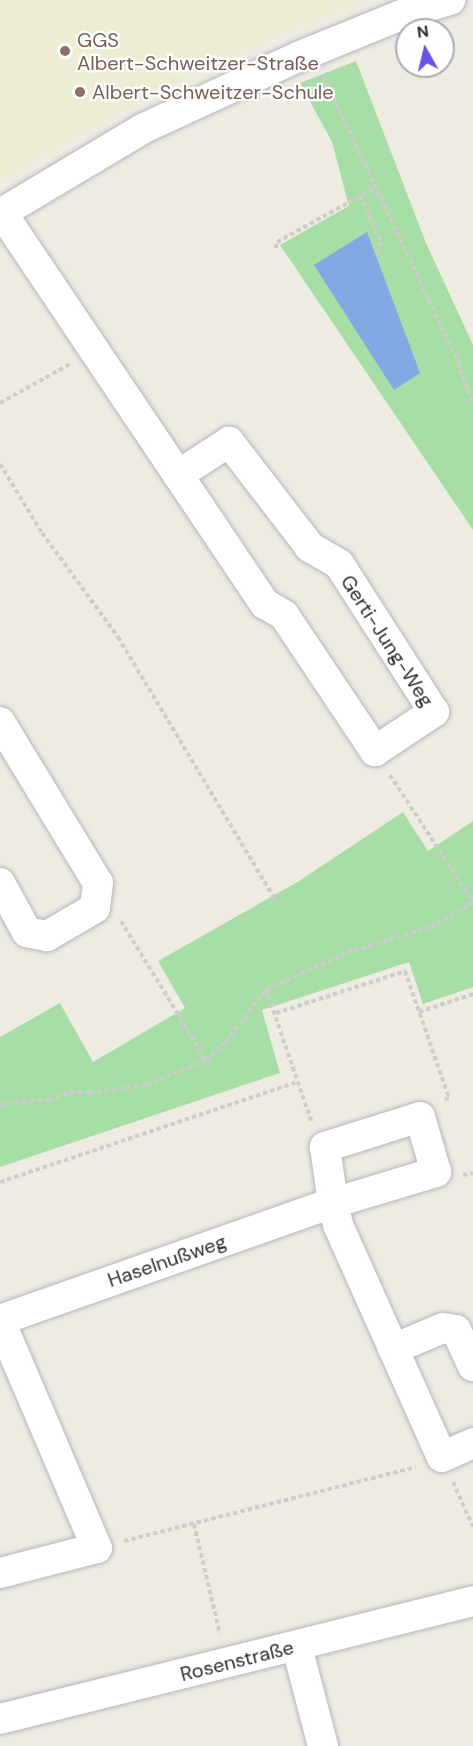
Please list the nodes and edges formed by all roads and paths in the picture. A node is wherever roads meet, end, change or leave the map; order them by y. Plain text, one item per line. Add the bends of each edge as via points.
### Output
1 (450, 0) edge
2 (390, 9) edge
3 (312, 51) junction
4 (377, 188) junction
5 (360, 195) junction
6 (1, 213) edge
7 (276, 248) dead end
8 (376, 255) dead end
9 (94, 351) junction
10 (0, 404) edge
11 (473, 405) edge
12 (0, 464) edge
13 (178, 475) junction
14 (0, 722) edge
15 (375, 752) junction
16 (0, 883) edge
17 (98, 883) junction
18 (274, 898) dead end
19 (473, 903) edge
20 (266, 989) junction
21 (473, 994) edge
22 (420, 1012) junction
23 (276, 1013) junction
24 (206, 1060) junction
25 (297, 1082) junction
26 (0, 1104) edge
27 (420, 1117) junction
28 (325, 1147) junction
29 (0, 1182) edge
30 (333, 1203) junction
31 (0, 1320) edge
32 (393, 1349) junction
33 (473, 1366) edge
34 (473, 1443) edge
35 (442, 1456) junction
36 (194, 1524) junction
37 (473, 1527) edge
38 (97, 1548) junction
39 (0, 1573) edge
40 (473, 1601) edge
41 (297, 1647) junction
42 (227, 1663) junction
43 (0, 1719) edge
44 (323, 1746) edge

1 - 2 street
2 - 3 street
3 - 4 path
3 - 6 street via 142,129
4 - 5 path
4 - 11 path via 458,362
5 - 7 path via 277,243
5 - 8 path via 381,242
6 - 9 street
9 - 10 path
9 - 13 street
12 - 18 path via 42,533 118,637
13 - 15 street via 265,604 284,615
13 - 15 street, Gerti-Jung-Weg via 229,442 310,547 339,564 434,712
14 - 17 street
15 - 19 path
16 - 17 street via 27,932 46,936 95,908
17 - 24 path
19 - 20 path via 431,927 354,951
20 - 23 path
20 - 24 path via 226,1041
21 - 22 path
22 - 23 path via 405,970
22 - 27 path via 449,1098 427,1106
23 - 25 path
24 - 26 path via 146,1085
25 - 28 path via 315,1133
25 - 29 path
27 - 28 street
27 - 30 street, Haselnußweg via 436,1172
28 - 30 street
30 - 31 street, Haselnußweg
30 - 32 street via 338,1225
31 - 38 street
32 - 33 street via 443,1328 456,1330
32 - 35 street
34 - 35 street
35 - 36 path via 432,1463
35 - 37 path
36 - 38 path
36 - 42 path
38 - 39 street
40 - 41 street, Rosenstraße
41 - 42 street, Rosenstraße
41 - 44 street
42 - 43 street, Rosenstraße

